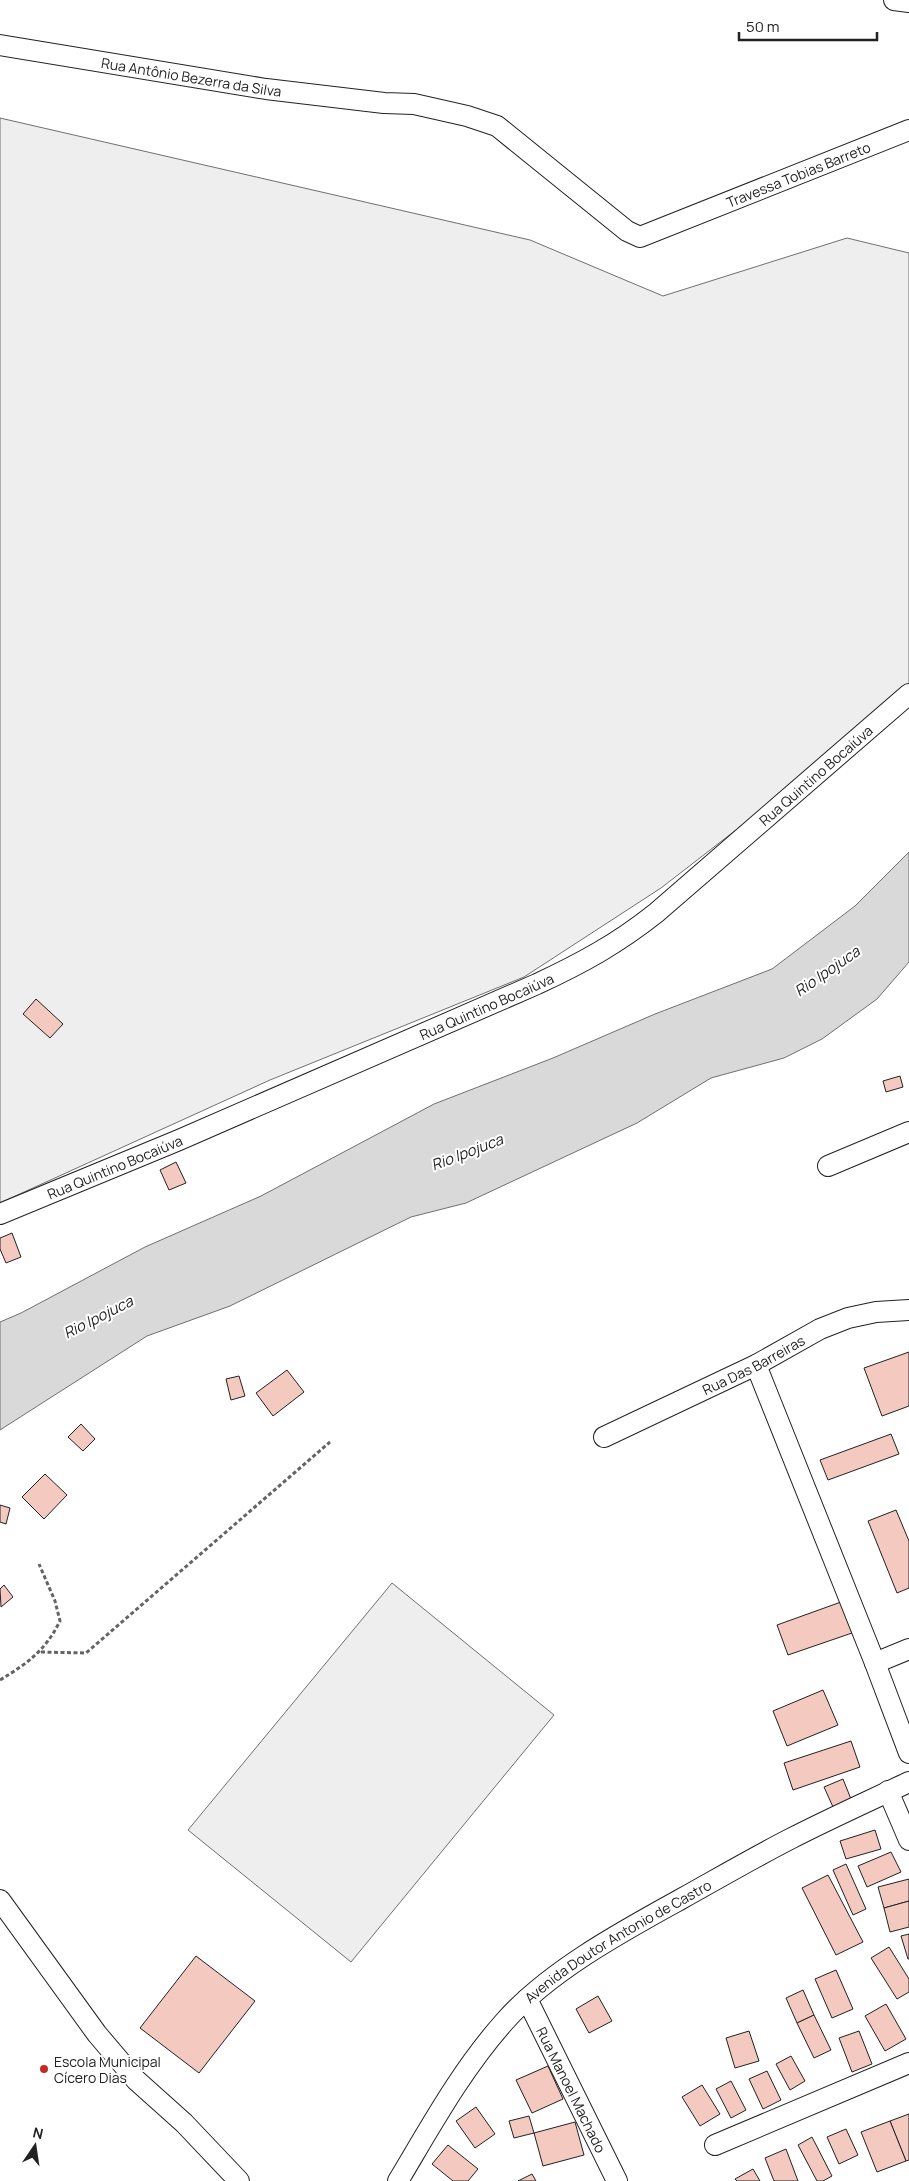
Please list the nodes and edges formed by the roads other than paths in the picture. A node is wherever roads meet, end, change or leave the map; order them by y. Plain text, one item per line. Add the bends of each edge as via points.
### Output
1 (894, 0) edge
2 (909, 2) edge
3 (0, 45) edge
4 (909, 130) edge
5 (686, 217) joint
6 (909, 694) edge
7 (909, 1132) edge
8 (828, 1166) dead end
9 (0, 1214) edge
10 (909, 1310) edge
11 (756, 1365) junction
12 (604, 1438) dead end
13 (909, 1649) edge
14 (875, 1663) junction
15 (909, 1753) edge
16 (909, 1782) edge
17 (888, 1792) junction
18 (909, 1840) edge
19 (0, 1900) edge
20 (527, 1999) junction
21 (909, 2063) edge
22 (715, 2145) dead end
23 (239, 2181) edge
24 (398, 2181) edge
25 (617, 2181) edge

1 - 2 street
3 - 5 street, Rua Antônio Bezerra da Silva via 266,89 414,104 467,116 497,126 627,231 640,237
4 - 5 street, Travessa Tobias Barreto
6 - 9 street, Rua Quintino Bocaiúva via 656,913 589,959 179,1140
7 - 8 street
10 - 11 street, Rua Das Barreiras via 848,1318 820,1329
11 - 12 street, Rua Das Barreiras
11 - 14 street
13 - 14 street
14 - 15 street
16 - 17 street, Avenida Doutor Antonio de Castro
17 - 18 street
17 - 20 street, Avenida Doutor Antonio de Castro via 789,1839 621,1932
19 - 23 street via 136,2080 184,2123
20 - 24 street, Avenida Doutor Antonio de Castro via 479,2053 445,2102
20 - 25 street, Rua Manoel Machado
21 - 22 street

